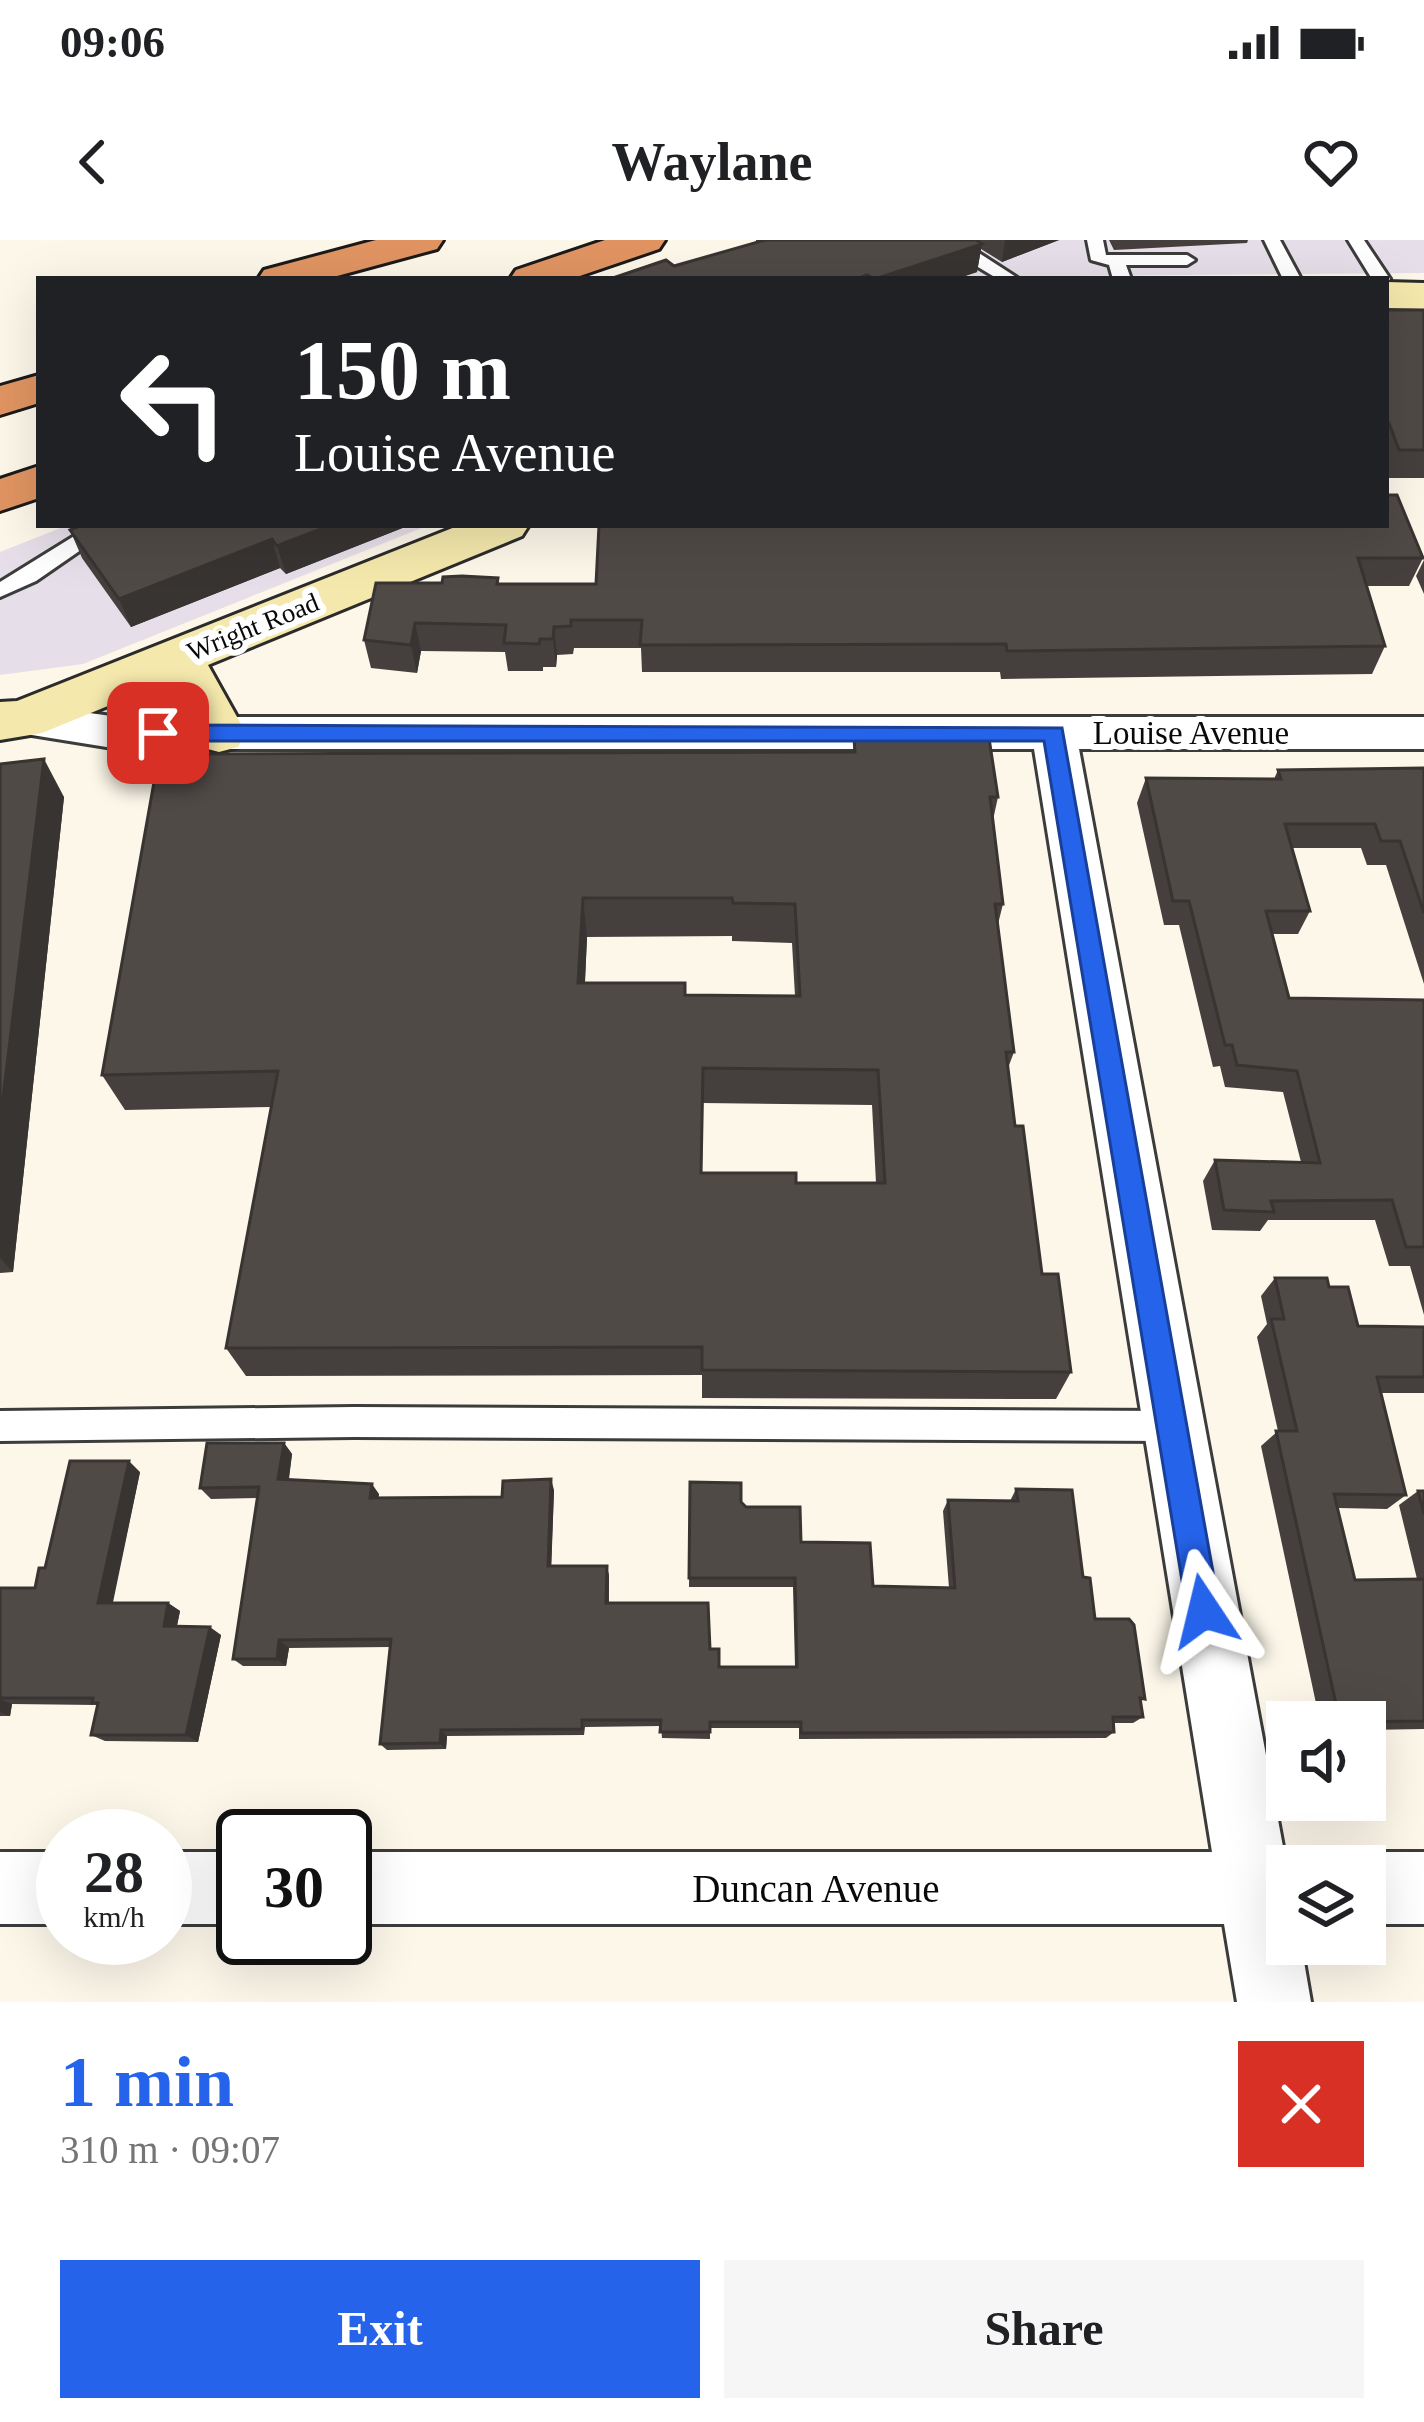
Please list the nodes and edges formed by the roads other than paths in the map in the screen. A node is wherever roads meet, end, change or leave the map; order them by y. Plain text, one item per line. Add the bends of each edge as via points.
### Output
1 (423, 240) edge
2 (462, 240) edge
3 (644, 240) edge
4 (1095, 240) edge
5 (1273, 240) edge
6 (1356, 240) edge
7 (959, 248) edge
8 (1187, 260) dead end
9 (1119, 270) edge
10 (290, 276) edge
11 (360, 276) edge
12 (540, 276) edge
13 (1005, 276) edge
14 (1291, 276) edge
15 (1383, 276) edge
16 (36, 353) edge
17 (0, 364) edge
18 (36, 389) edge
19 (0, 401) edge
20 (36, 449) edge
21 (0, 461) edge
22 (36, 482) edge
23 (0, 496) edge
24 (101, 528) edge
25 (498, 528) edge
26 (0, 590) edge
27 (177, 658) junction
28 (11, 720) edge
29 (219, 733) junction
30 (1054, 733) junction
31 (1424, 733) edge
32 (0, 1426) edge
33 (1171, 1426) junction
34 (1266, 1869) edge
35 (0, 1888) edge
36 (36, 1888) edge
37 (372, 1888) edge
38 (1266, 1888) edge
39 (1386, 1888) edge
40 (1424, 1888) edge
41 (1273, 1965) edge
42 (1274, 2002) edge

1 - 10 highway
2 - 11 highway
3 - 12 highway
4 - 9 lane via 1099,260
5 - 14 lane
6 - 15 lane
7 - 13 lane
8 - 9 lane
16 - 17 highway
18 - 19 highway
20 - 21 highway
22 - 23 highway
24 - 26 lane via 31,579
25 - 27 street, Wright Road
27 - 28 street, Wright Road
27 - 29 street
28 - 29 street, Louise Avenue via 118,733
29 - 30 street, Louise Avenue
30 - 31 street, Louise Avenue
30 - 33 street
32 - 33 lane
33 - 34 street
35 - 36 street
37 - 38 street, Duncan Avenue
39 - 40 street
41 - 42 street

